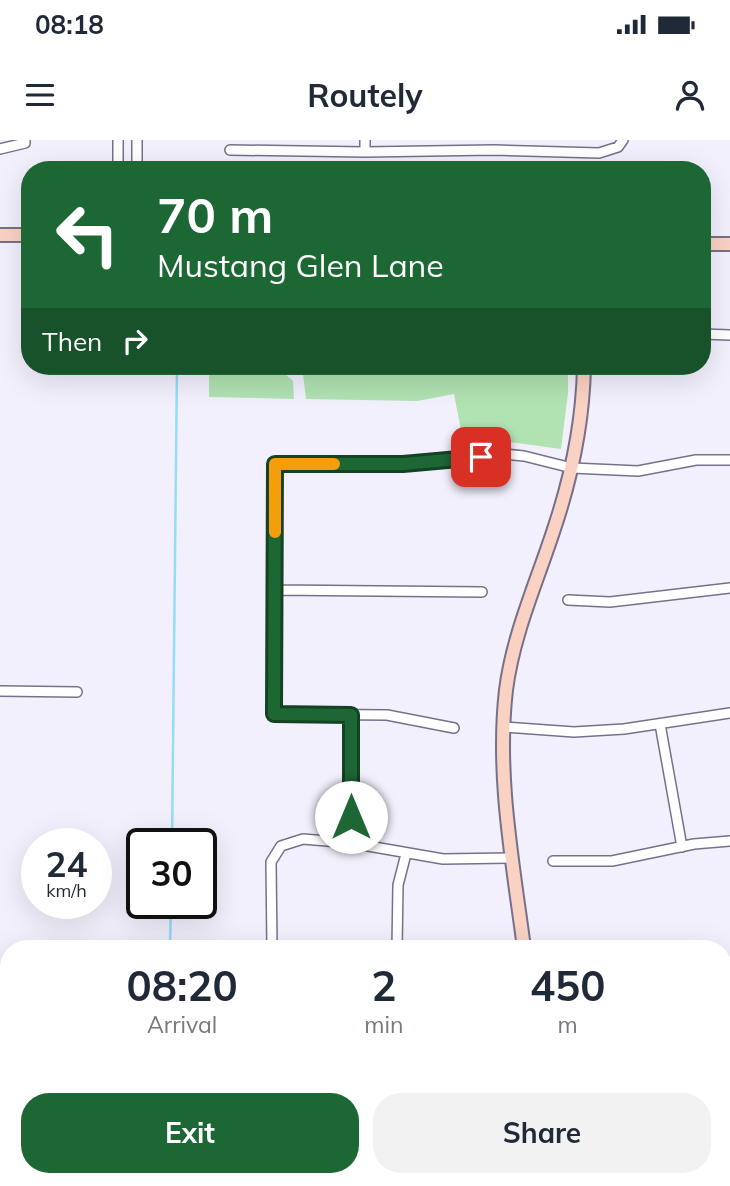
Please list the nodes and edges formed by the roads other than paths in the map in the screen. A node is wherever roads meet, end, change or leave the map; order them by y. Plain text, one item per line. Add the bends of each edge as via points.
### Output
1 (26, 140) edge
2 (118, 140) edge
3 (137, 140) edge
4 (365, 140) edge
5 (621, 144) edge
6 (494, 145) edge
7 (0, 149) edge
8 (230, 150) dead end
9 (365, 152) junction
10 (118, 161) edge
11 (137, 161) edge
12 (0, 235) edge
13 (21, 235) edge
14 (711, 244) edge
15 (730, 244) edge
16 (711, 334) edge
17 (730, 335) edge
18 (584, 375) edge
19 (730, 460) edge
20 (572, 468) junction
21 (730, 588) edge
22 (274, 590) junction
23 (482, 592) dead end
24 (568, 600) dead end
25 (0, 691) edge
26 (77, 692) dead end
27 (730, 713) edge
28 (351, 715) junction
29 (660, 724) junction
30 (504, 727) junction
31 (454, 728) dead end
32 (730, 841) edge
33 (351, 843) junction
34 (682, 847) junction
35 (405, 854) junction
36 (512, 858) junction
37 (553, 861) dead end
38 (272, 940) edge
39 (397, 940) edge
40 (523, 940) edge

1 - 7 street
2 - 10 street
3 - 11 street
4 - 9 street
5 - 6 street via 599,153
6 - 9 street
8 - 9 street
12 - 13 street
14 - 15 street
16 - 17 street
18 - 20 street
19 - 20 street via 696,460 638,471
20 - 22 street via 504,454 403,464 275,464
20 - 30 street via 527,602 506,688
21 - 24 street via 610,602
22 - 23 street
22 - 28 street via 274,714
25 - 26 street
27 - 29 street
28 - 31 street via 387,715
28 - 33 street
29 - 30 street via 574,732
29 - 34 street
30 - 36 street via 502,761
32 - 34 street
33 - 35 street
33 - 38 street via 303,839 281,846 271,862
34 - 37 street via 612,861
35 - 36 street via 443,859
35 - 39 street via 398,885
36 - 40 street

